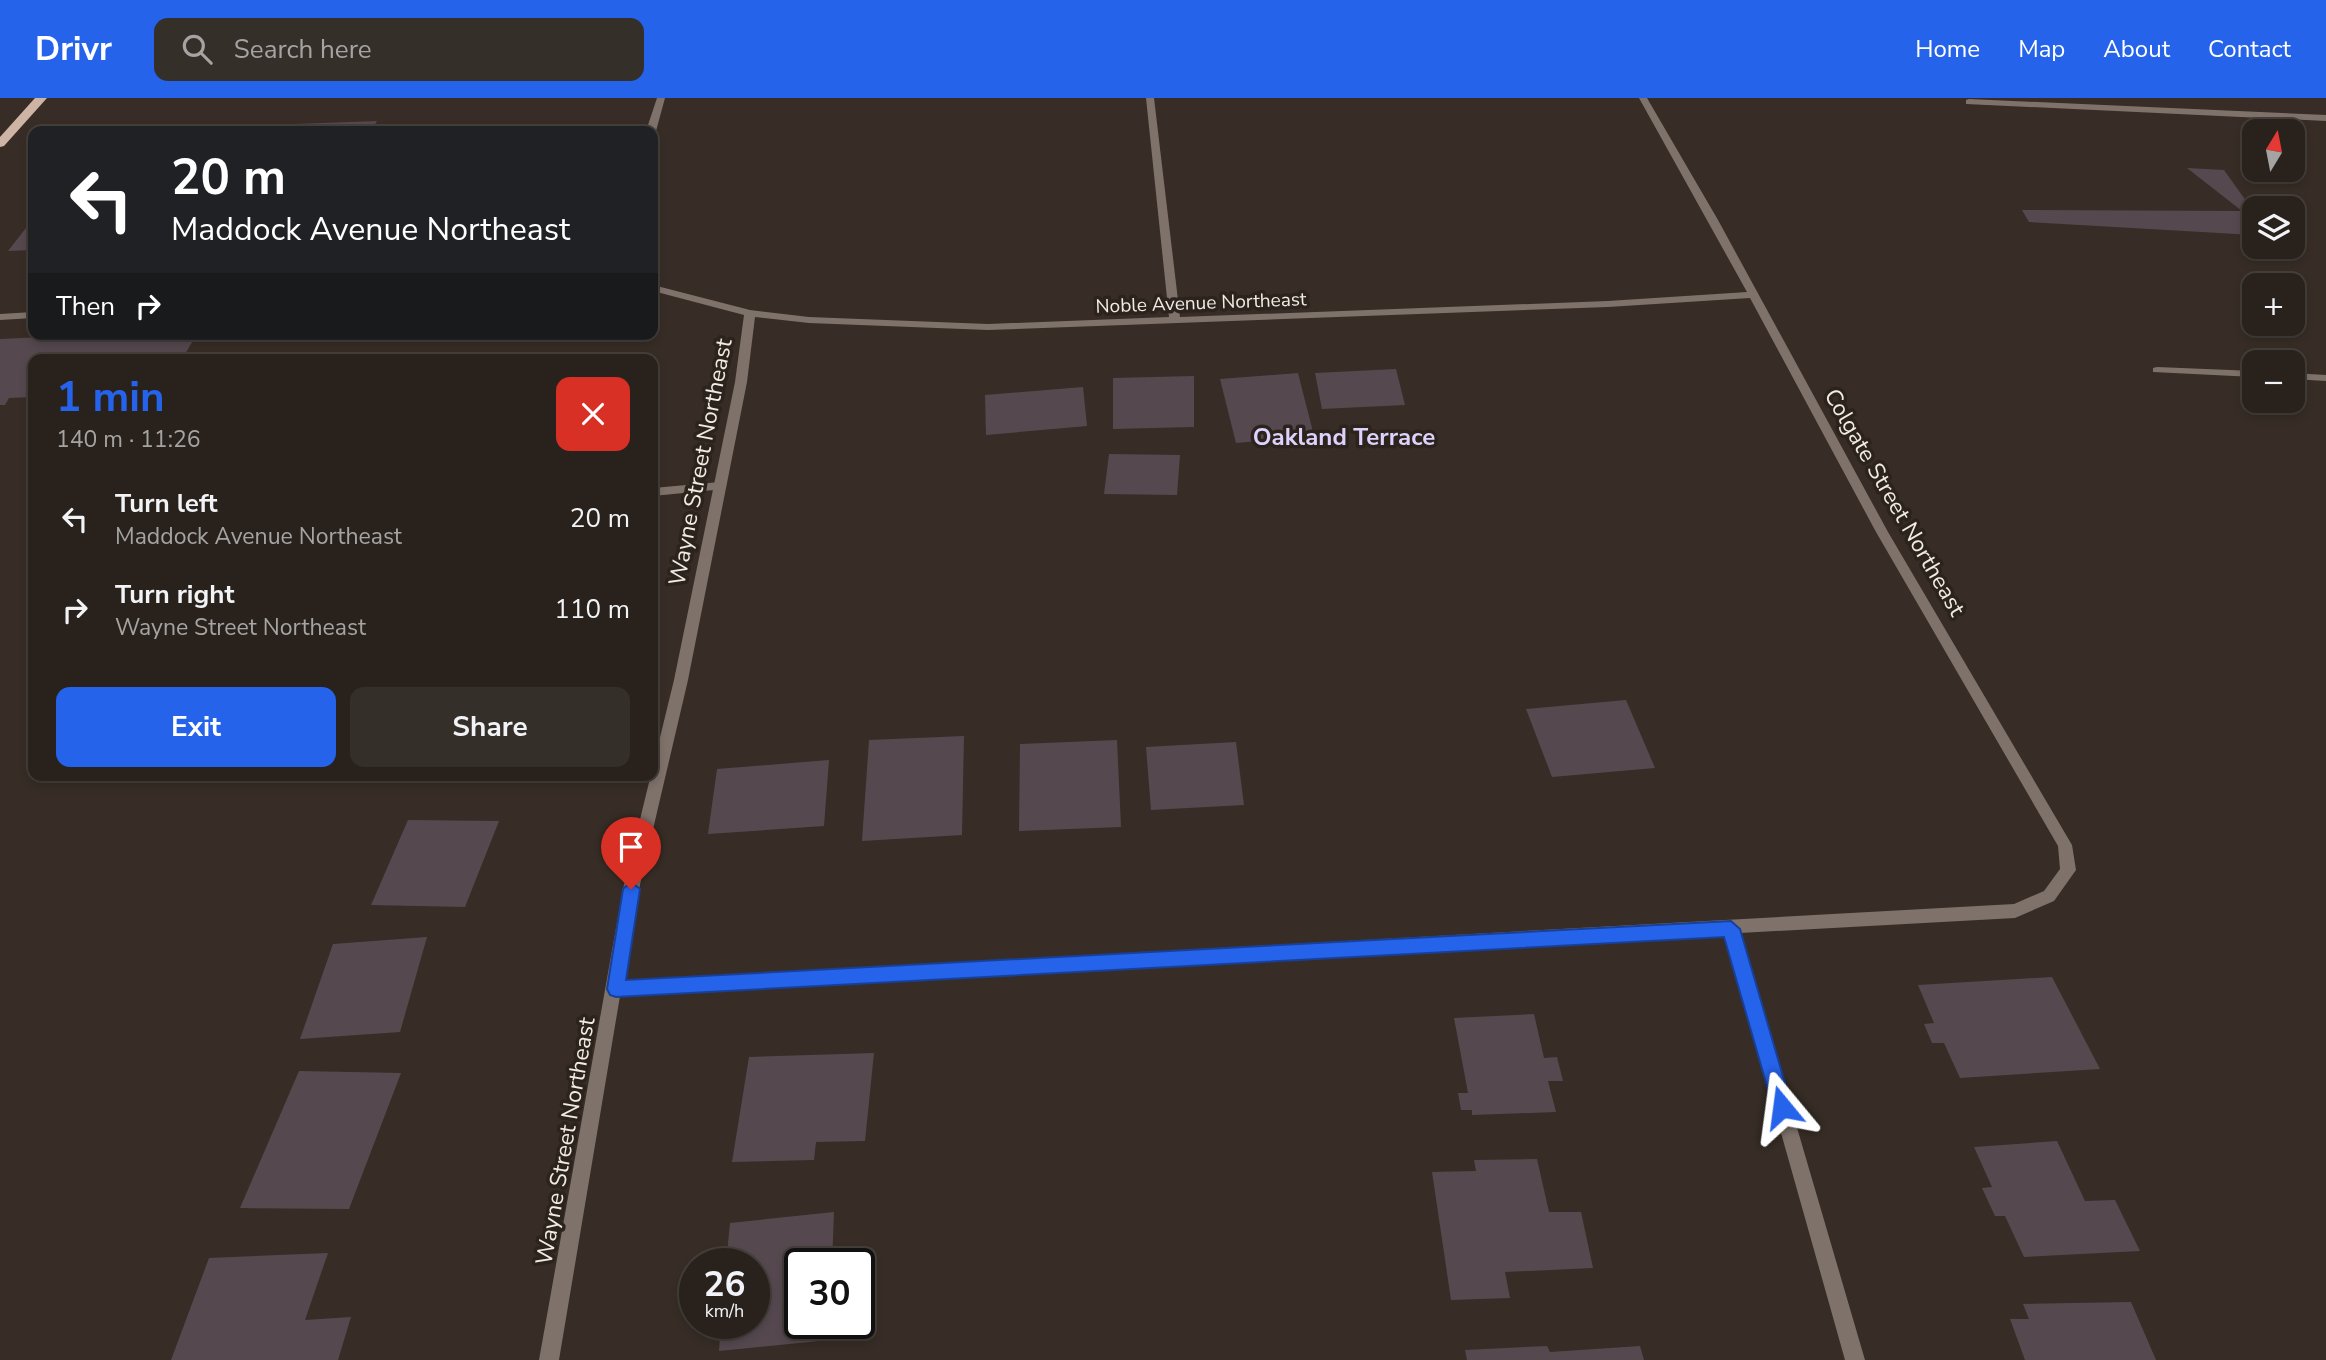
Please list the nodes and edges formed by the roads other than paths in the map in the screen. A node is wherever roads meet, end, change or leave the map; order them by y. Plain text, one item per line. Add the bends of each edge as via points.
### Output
1 (41, 98) edge
2 (661, 98) edge
3 (1150, 98) edge
4 (1643, 98) edge
5 (1969, 102) dead end
6 (2326, 118) edge
7 (653, 126) edge
8 (1, 141) edge
9 (658, 289) edge
10 (1754, 295) junction
11 (750, 313) junction
12 (28, 315) edge
13 (0, 317) edge
14 (1175, 321) junction
15 (2157, 370) dead end
16 (2242, 374) edge
17 (2305, 377) edge
18 (2326, 378) edge
19 (720, 486) junction
20 (658, 492) edge
21 (658, 776) edge
22 (657, 781) edge
23 (1731, 929) junction
24 (616, 989) junction
25 (549, 1360) edge
26 (1855, 1360) edge

1 - 8 main road
2 - 7 street
3 - 14 street
4 - 10 street, Colgate Street Northeast
5 - 6 street
9 - 11 street, Noble Avenue Northeast
10 - 14 street, Noble Avenue Northeast
10 - 23 street, Colgate Street Northeast via 1876,521 2065,845 2068,870 2049,896 2015,911
11 - 14 street, Noble Avenue Northeast via 936,326
11 - 19 street, Wayne Street Northeast
12 - 13 street
15 - 16 street
17 - 18 street
19 - 20 street
19 - 21 street, Wayne Street Northeast
22 - 24 street, Wayne Street Northeast via 631,889
23 - 24 street
23 - 26 street
24 - 25 street, Wayne Street Northeast

